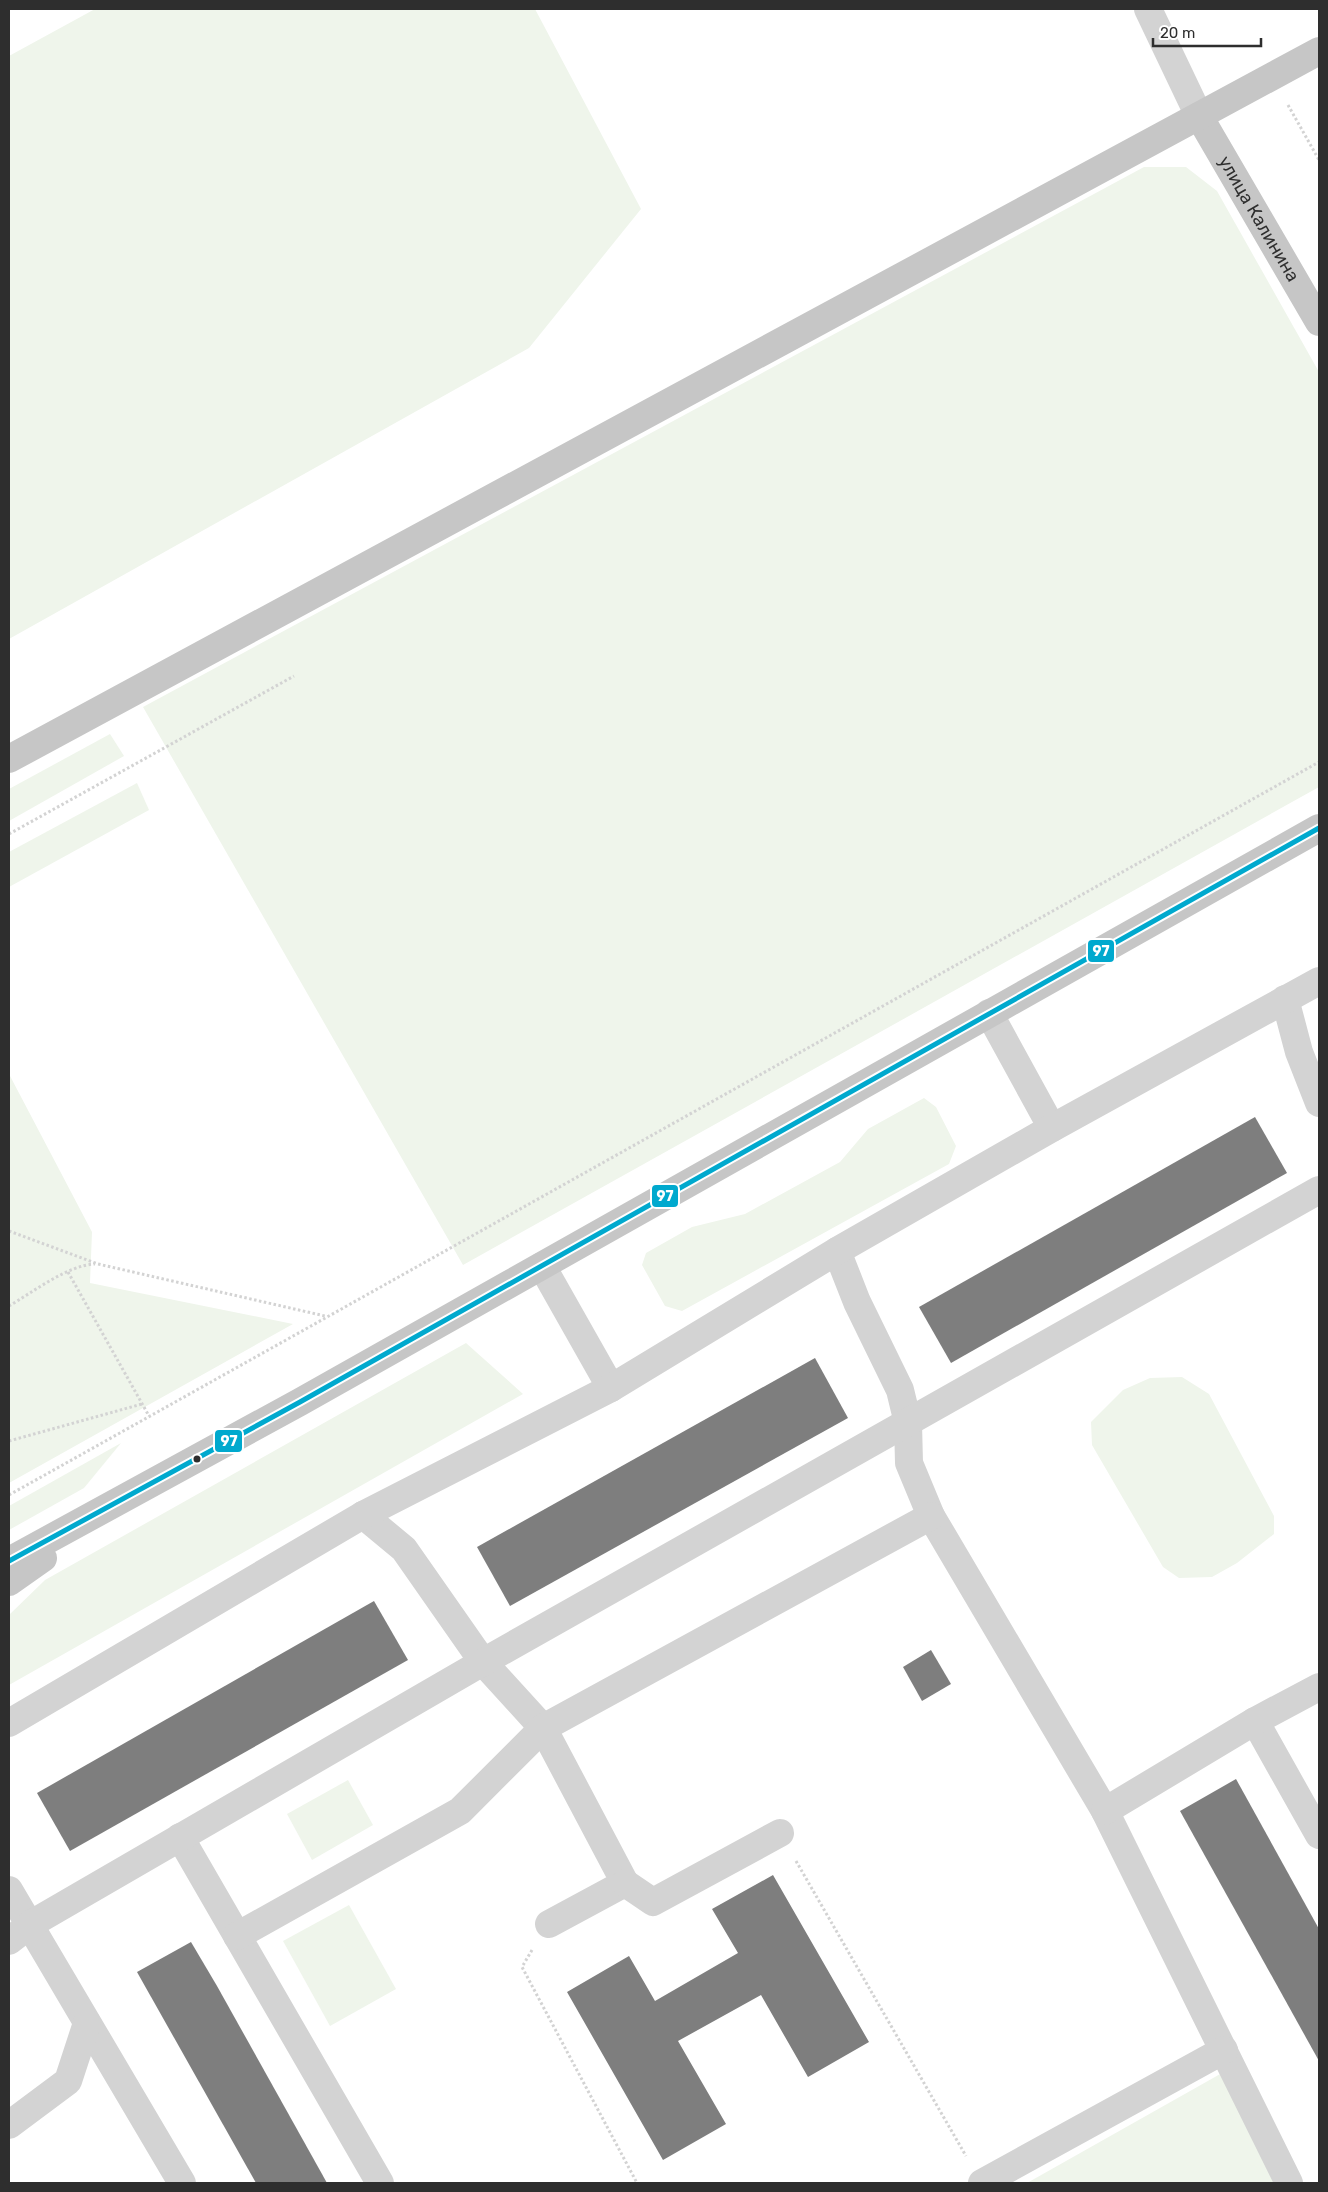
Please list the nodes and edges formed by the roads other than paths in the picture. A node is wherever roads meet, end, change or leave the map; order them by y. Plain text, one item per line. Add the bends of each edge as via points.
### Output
1 (1148, 9) edge
2 (1319, 51) edge
3 (1199, 116) junction
4 (1319, 322) edge
5 (9, 759) edge
6 (1319, 828) edge
7 (1319, 981) edge
8 (1286, 998) junction
9 (989, 1014) junction
10 (1319, 1103) edge
11 (1052, 1128) junction
12 (1319, 1190) edge
13 (837, 1251) junction
14 (542, 1266) junction
15 (611, 1388) junction
16 (908, 1423) junction
17 (140, 1490) junction
18 (363, 1515) junction
19 (931, 1516) junction
20 (9, 1561) edge
21 (9, 1582) edge
22 (483, 1662) junction
23 (1319, 1687) edge
24 (1255, 1721) junction
25 (9, 1723) edge
26 (543, 1728) junction
27 (1105, 1811) junction
28 (780, 1833) road end
29 (1319, 1835) edge
30 (180, 1837) junction
31 (625, 1884) junction
32 (9, 1890) edge
33 (30, 1924) junction
34 (549, 1924) road end
35 (237, 1936) junction
36 (9, 1941) edge
37 (87, 2023) junction
38 (1224, 2050) junction
39 (9, 2125) edge
40 (975, 2173) edge
41 (182, 2183) edge
42 (380, 2183) edge
43 (1289, 2183) edge

1 - 3 lane
2 - 3 main road
3 - 4 main road, улица Калинина
3 - 5 main road
6 - 9 main road
7 - 8 lane
8 - 10 lane via 1299,1052
8 - 11 lane
9 - 11 lane
9 - 14 main road
11 - 13 lane
12 - 16 lane
13 - 15 lane
13 - 16 lane via 900,1390
14 - 15 lane
14 - 17 main road
15 - 18 lane
16 - 19 lane via 909,1463
16 - 22 lane
17 - 20 main road
17 - 21 main road
18 - 22 lane via 404,1549
18 - 25 lane
19 - 26 lane
19 - 27 lane
22 - 26 lane
22 - 30 lane
23 - 24 lane
24 - 27 lane
24 - 29 lane
26 - 31 lane
26 - 35 lane via 460,1811
27 - 38 lane
28 - 31 lane via 653,1902
30 - 33 lane
30 - 35 lane
31 - 34 lane
32 - 33 lane
33 - 36 lane
33 - 37 lane
35 - 42 lane
37 - 39 lane via 68,2081
37 - 41 lane
38 - 40 lane
38 - 43 lane

